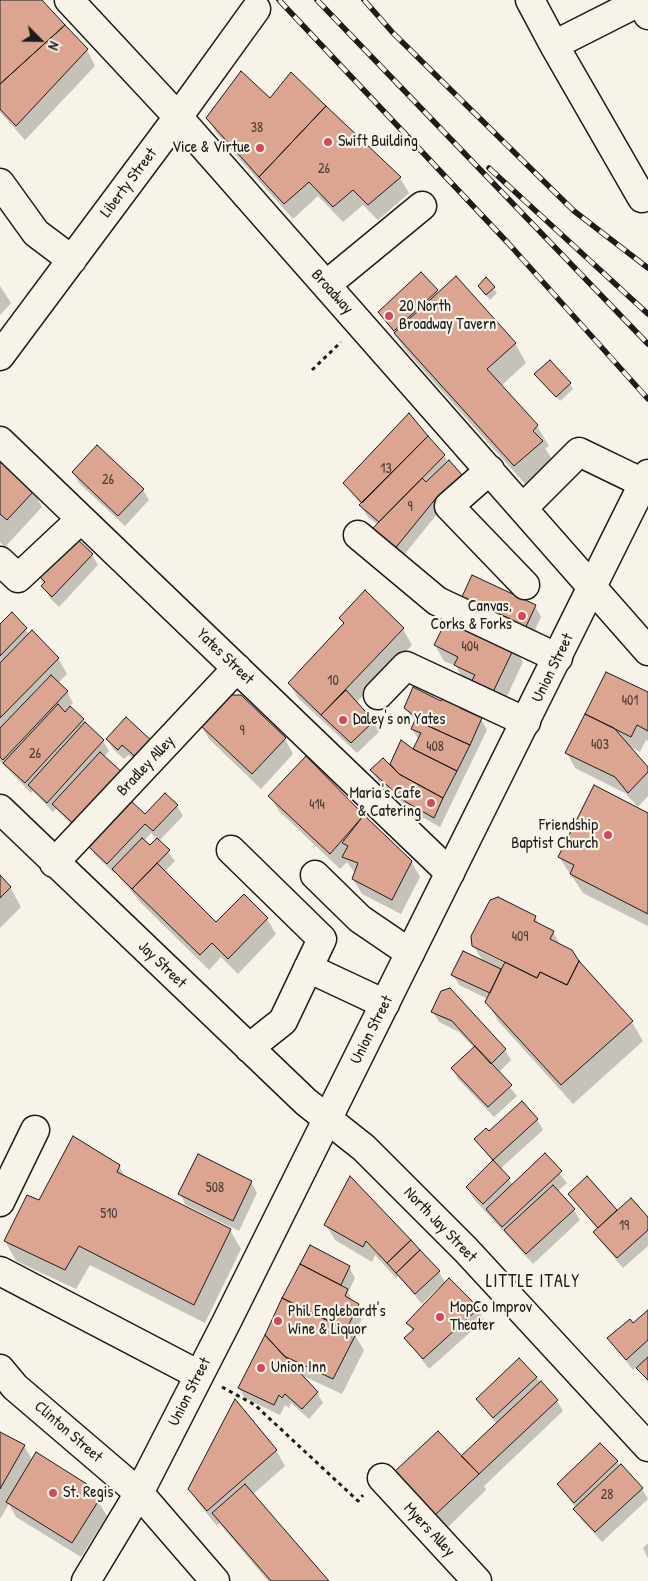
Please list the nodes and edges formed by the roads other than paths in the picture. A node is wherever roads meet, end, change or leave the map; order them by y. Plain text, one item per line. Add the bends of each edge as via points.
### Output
1 (69, 0) edge
2 (530, 0) edge
3 (643, 5) edge
4 (256, 9) dead end
5 (554, 44) junction
6 (178, 118) junction
7 (0, 183) edge
8 (642, 198) dead end
9 (422, 206) dead end
10 (72, 260) junction
11 (326, 285) junction
12 (0, 356) edge
13 (0, 441) edge
14 (490, 470) junction
15 (646, 478) edge
16 (523, 508) junction
17 (81, 519) junction
18 (358, 535) dead end
19 (0, 561) edge
20 (525, 585) dead end
21 (592, 587) junction
22 (648, 651) edge
23 (558, 658) junction
24 (237, 668) junction
25 (378, 695) dead end
26 (526, 722) junction
27 (0, 808) edge
28 (231, 850) dead end
29 (54, 863) junction
30 (450, 873) junction
31 (316, 875) dead end
32 (410, 954) junction
33 (308, 968) junction
34 (385, 1004) junction
35 (249, 1048) junction
36 (327, 1120) junction
37 (35, 1130) dead end
38 (0, 1202) edge
39 (0, 1271) edge
40 (0, 1369) edge
41 (199, 1375) junction
42 (648, 1447) edge
43 (382, 1478) road end
44 (139, 1493) junction
45 (86, 1581) edge
46 (215, 1581) edge
47 (477, 1581) edge

1 - 6 street, Broadway
2 - 5 street
3 - 5 street
4 - 6 street, Liberty Street
5 - 8 street
6 - 10 street, Liberty Street
6 - 11 street, Broadway
7 - 10 street via 36,233
9 - 11 street
10 - 12 street, Liberty Street
11 - 14 street, Broadway
13 - 17 street, Yates Street
14 - 16 street, Broadway
14 - 20 street via 450,506
15 - 16 street via 579,452
15 - 21 street, Union Street
16 - 21 street, Broadway
17 - 19 street via 18,578
17 - 24 street, Yates Street
18 - 23 street via 437,601
21 - 22 street, Broadway
21 - 23 street, Union Street
23 - 26 street, Union Street
24 - 29 street, Bradley Alley
24 - 30 street, Yates Street
25 - 26 street via 406,666
26 - 30 street, Union Street
27 - 29 street, Jay Street
28 - 33 street via 322,939
29 - 35 street, Jay Street
30 - 32 street, Union Street
31 - 32 street via 360,919
32 - 34 street, Union Street
33 - 34 street
33 - 35 street via 283,1021
34 - 36 street, Union Street
35 - 36 street, Jay Street
36 - 41 street, Union Street
36 - 42 street, North Jay Street via 364,1148 445,1229
37 - 38 street
39 - 41 street
40 - 44 street, Clinton Street via 15,1387
41 - 44 street, Union Street
43 - 47 street, Myers Alley
44 - 45 street, Union Street
44 - 46 street, Clinton Street

